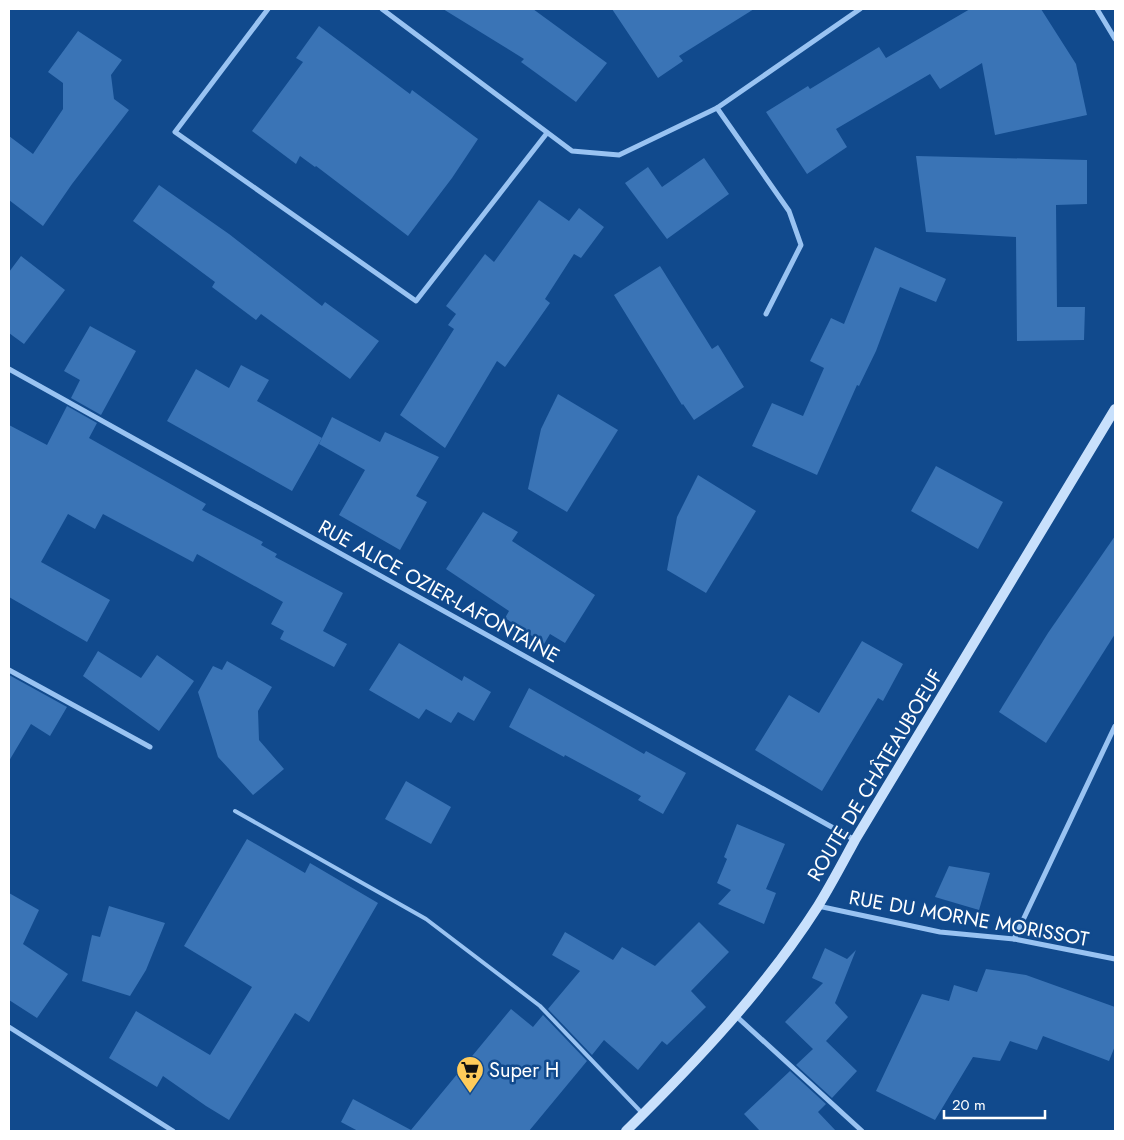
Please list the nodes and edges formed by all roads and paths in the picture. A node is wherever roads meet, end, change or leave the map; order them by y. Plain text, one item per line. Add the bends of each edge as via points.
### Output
1 (268, 9) edge
2 (382, 9) edge
3 (860, 9) edge
4 (1097, 9) edge
5 (1115, 39) edge
6 (717, 108) junction
7 (547, 133) junction
8 (766, 314) dead end
9 (9, 369) edge
10 (1115, 409) edge
11 (9, 670) edge
12 (1115, 726) edge
13 (150, 747) dead end
14 (235, 811) dead end
15 (855, 840) junction
16 (818, 906) junction
17 (1014, 939) junction
18 (1115, 959) edge
19 (736, 1016) junction
20 (9, 1027) edge
21 (643, 1114) junction
22 (173, 1131) edge
23 (626, 1131) edge
24 (862, 1131) edge

1 - 7 street via 175,132 416,301
2 - 7 street
3 - 6 street
4 - 5 street
6 - 7 street via 619,155 572,151
6 - 8 street via 789,211 801,245
9 - 15 street, RUE ALICE OZIER-LAFONTAINE
10 - 15 main road, ROUTE DE CHÂTEAUBOEUF
11 - 13 street
12 - 17 street
14 - 21 lane via 426,919 540,1006
15 - 16 main road, ROUTE DE CHÂTEAUBOEUF
16 - 17 street, RUE DU MORNE MORISSOT via 940,932
16 - 19 main road, ROUTE DE CHÂTEAUBOEUF
17 - 18 street, RUE DU MORNE MORISSOT
19 - 21 main road, ROUTE DE CHÂTEAUBOEUF
19 - 24 street
20 - 22 street
21 - 23 main road, ROUTE DE CHÂTEAUBOEUF

